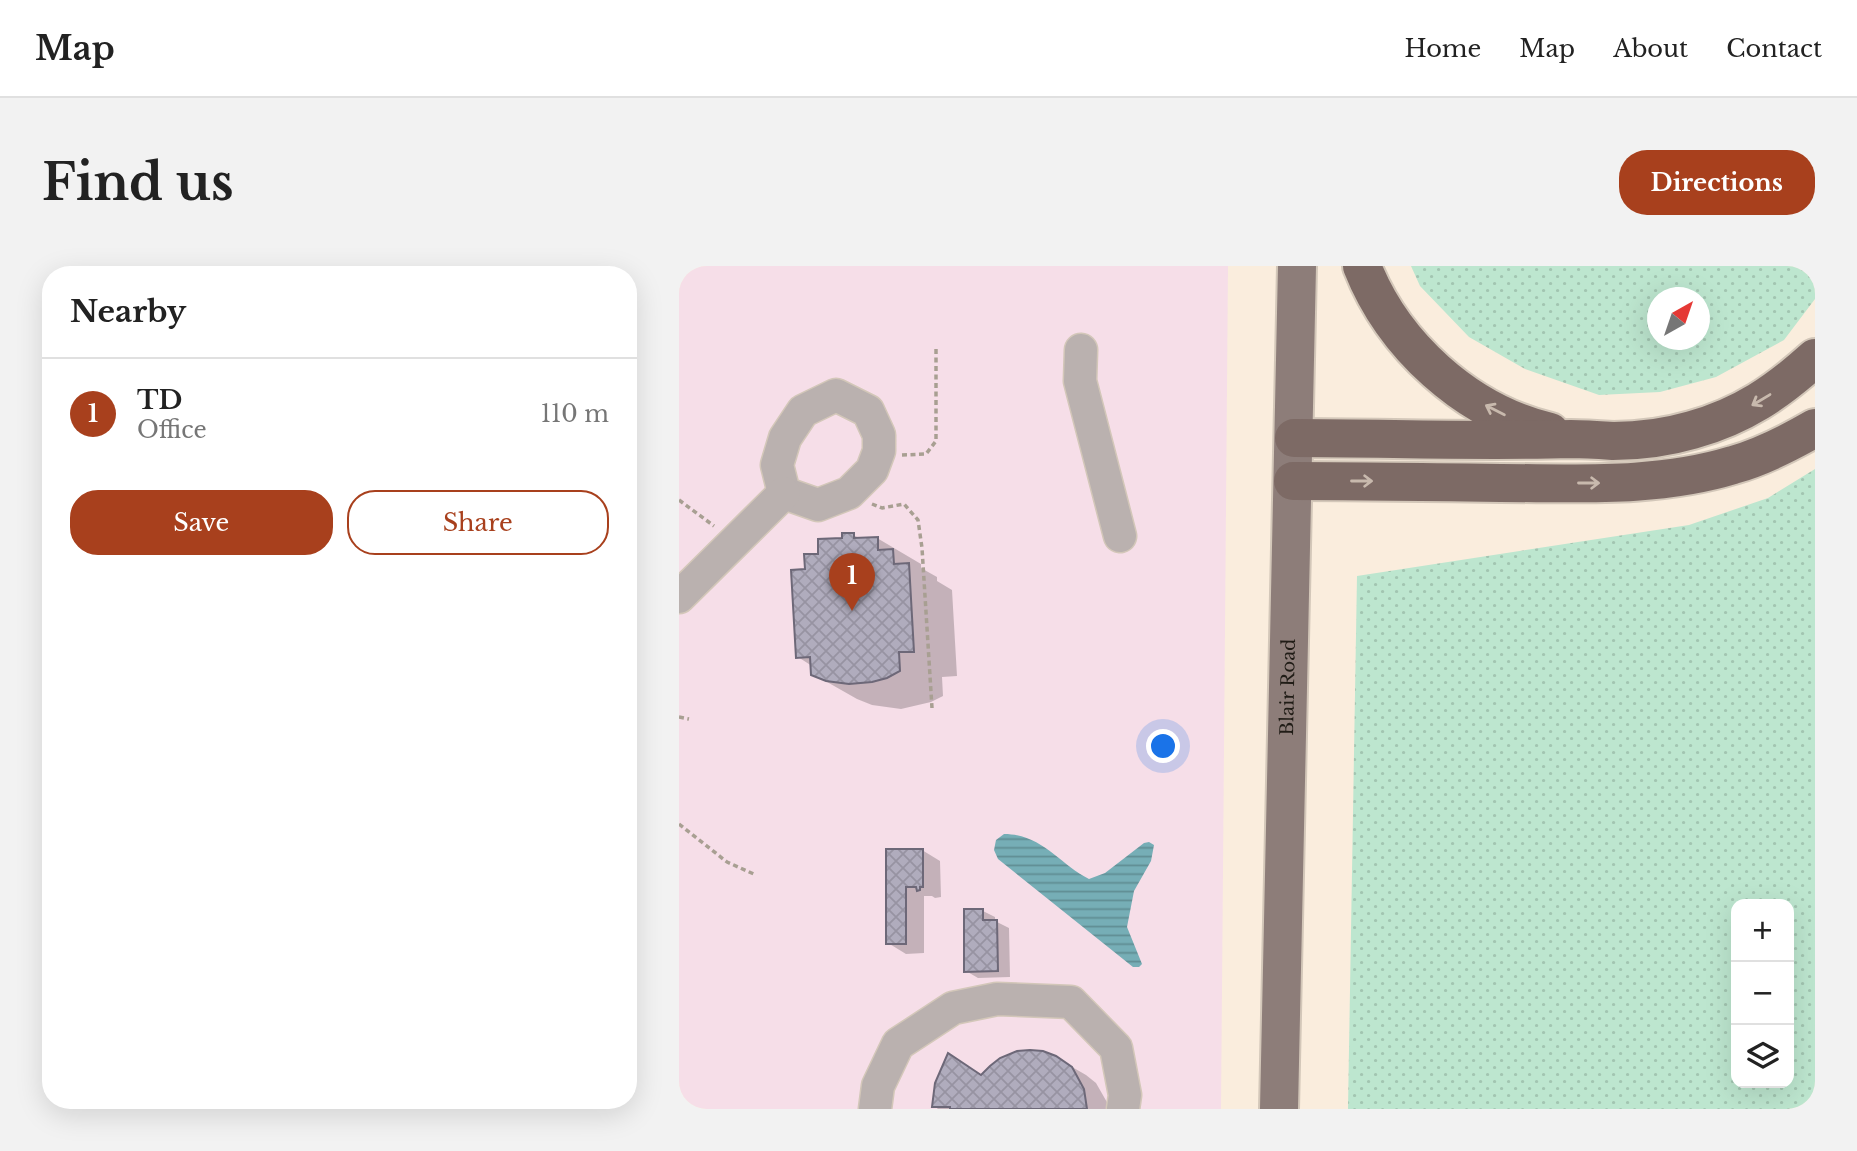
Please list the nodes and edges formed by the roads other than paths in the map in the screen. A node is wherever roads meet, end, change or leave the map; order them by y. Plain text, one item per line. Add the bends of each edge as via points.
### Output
1 (1297, 266) edge
2 (1362, 266) edge
3 (1081, 350) dead end
4 (1815, 358) edge
5 (1815, 428) edge
6 (1294, 438) junction
7 (1582, 439) junction
8 (1293, 481) junction
9 (784, 494) junction
10 (1121, 536) dead end
11 (679, 597) edge
12 (875, 1109) edge
13 (1123, 1109) edge
14 (1279, 1109) edge

1 - 6 main road, Blair Road
7 -> 2 highway via 1505,416 1451,383 1402,335
3 - 10 lane via 1080,381
4 -> 7 highway via 1763,400 1715,422 1670,435 1616,441
8 -> 5 highway via 1655,480 1734,465
6 - 7 highway
6 - 8 main road, Blair Road
8 - 14 main road, Blair Road
9 - 9 lane via 818,505 849,493 872,470 879,451 879,435 868,411 836,396 803,411 785,438 777,465
9 - 11 lane
12 - 13 lane via 878,1086 898,1044 953,1008 997,999 1071,1002 1115,1048 1125,1095

